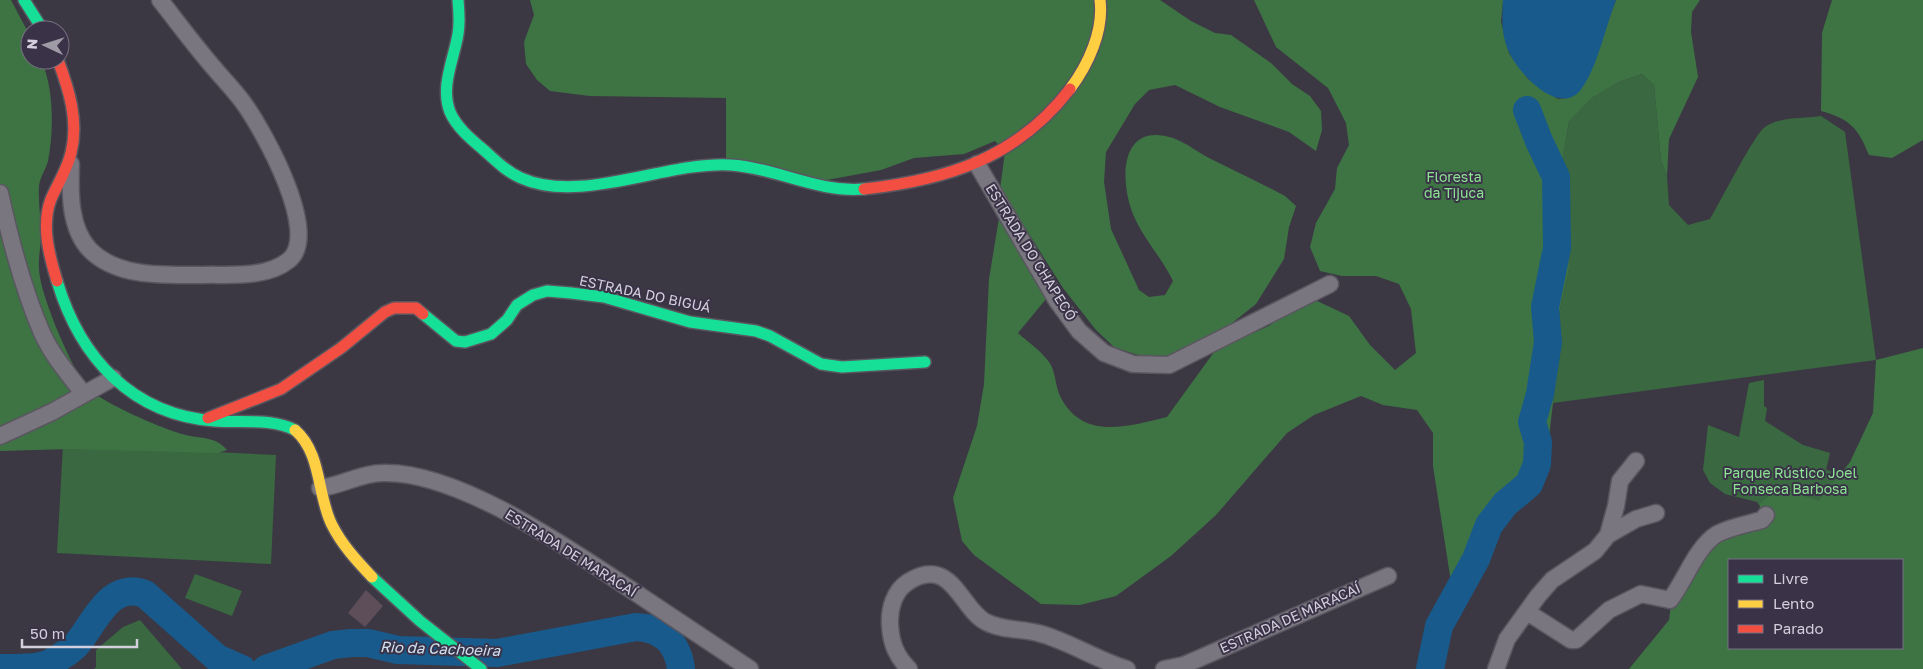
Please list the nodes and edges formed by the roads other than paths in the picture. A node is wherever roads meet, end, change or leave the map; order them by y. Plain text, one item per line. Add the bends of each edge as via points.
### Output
1 (24, 0) edge
2 (160, 0) edge
3 (458, 0) edge
4 (1100, 0) edge
5 (37, 20) edge
6 (62, 70) edge
7 (72, 152) junction
8 (977, 164) junction
9 (0, 193) edge
10 (1330, 284) dead end
11 (925, 362) dead end
12 (113, 378) junction
13 (82, 393) junction
14 (202, 420) junction
15 (2, 431) edge
16 (1636, 461) dead end
17 (320, 488) junction
18 (1656, 513) dead end
19 (1766, 515) dead end
20 (1608, 536) junction
21 (1388, 576) dead end
22 (1527, 612) junction
23 (481, 669) edge
24 (750, 669) edge
25 (909, 669) edge
26 (1127, 669) edge
27 (1164, 669) edge
28 (1496, 669) edge

1 - 5 street
2 - 7 street via 246,106 280,169 297,216 300,241 291,259 260,272 170,275 130,271 104,261 89,248 77,226 70,199
3 - 8 street via 458,39 447,74 447,101 454,120 509,172 527,180 568,186 678,168 731,165 808,184 853,190 930,180
4 - 8 street via 1102,10 1095,44 1070,91 1028,134 999,154
6 - 7 street via 74,112
7 - 12 street via 48,210 50,250 62,296 72,319
8 - 10 street, ESTRADA DO CHAPECÓ via 1057,300 1080,331 1104,353 1133,364 1169,365
9 - 13 street via 42,333
11 - 14 street, ESTRADA DO BIGUÁ via 842,367 820,364 756,331 670,318 604,297 547,290 525,299 491,334 465,342 456,341 416,308 394,308 281,389
12 - 13 street
12 - 14 street via 164,411
13 - 15 street via 52,412
14 - 17 street via 280,425 292,429 310,447
16 - 20 street via 1620,481
17 - 23 street via 331,523 360,566
17 - 24 street, ESTRADA DE MARACAÍ via 336,487 381,473 425,479 474,496 548,536
18 - 20 street via 1636,519
19 - 22 street via 1762,520 1717,534 1706,544 1670,600 1641,594 1609,610 1580,637 1571,640
20 - 22 street via 1594,551 1552,580
21 - 27 street, ESTRADA DE MARACAÍ via 1184,665
22 - 28 street via 1507,639
25 - 26 street via 892,645 890,614 902,586 929,574 949,581 985,622 1039,633

